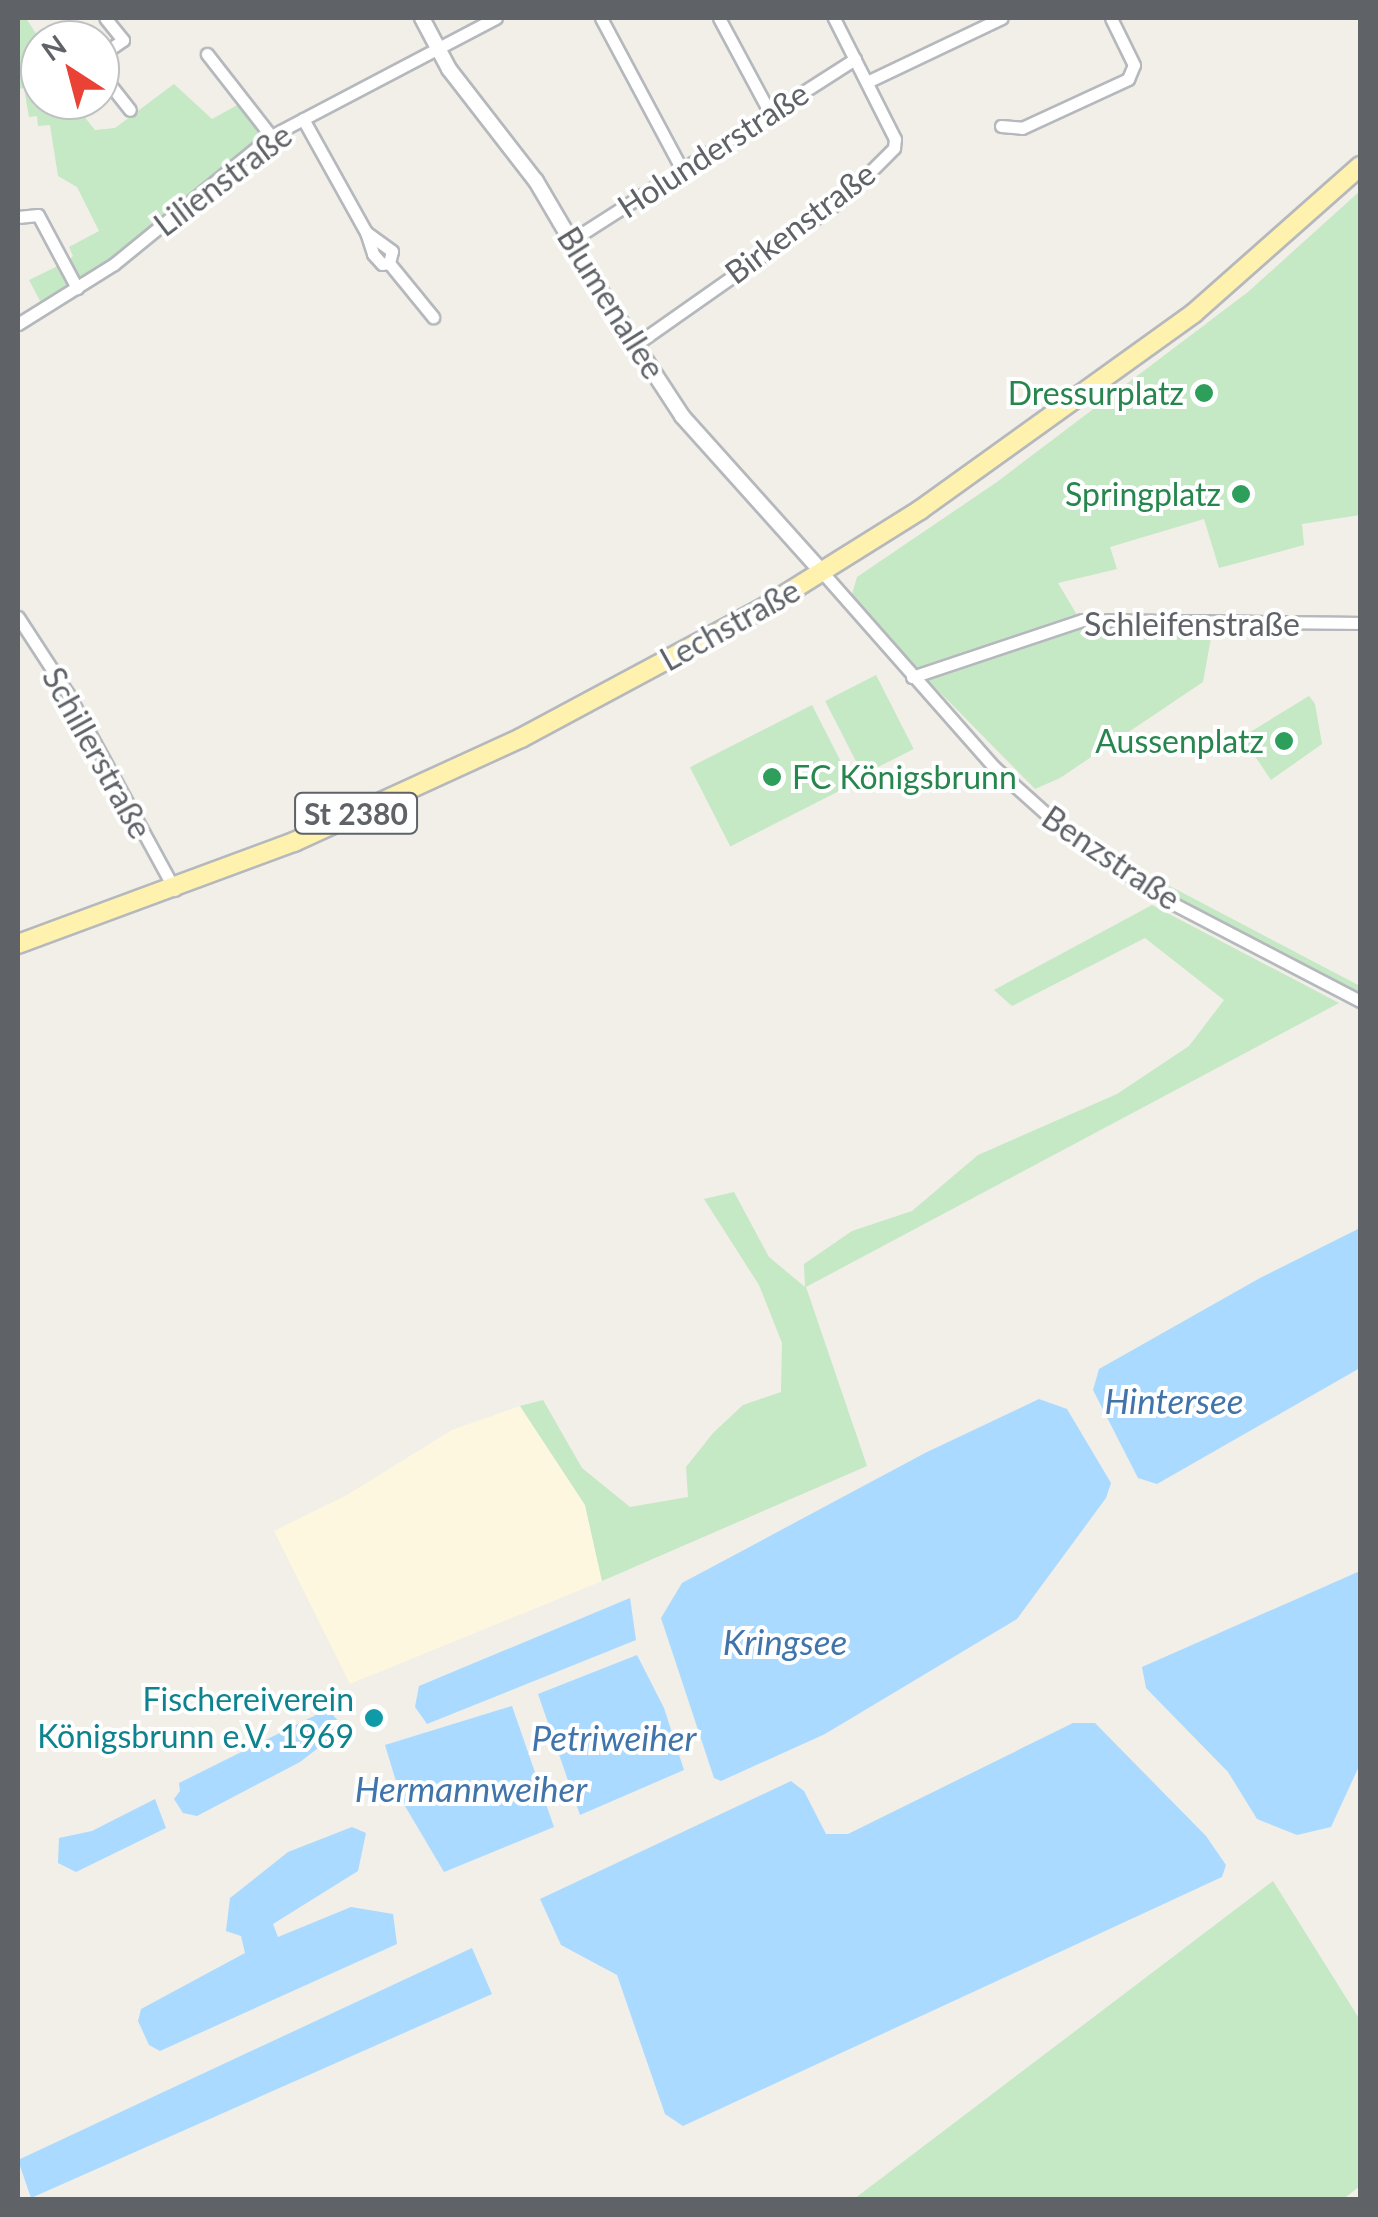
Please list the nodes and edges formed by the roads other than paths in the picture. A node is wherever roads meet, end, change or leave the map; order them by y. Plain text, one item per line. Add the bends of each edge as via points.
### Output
1 (422, 18) edge
2 (496, 18) edge
3 (601, 18) edge
4 (719, 18) edge
5 (834, 18) edge
6 (1002, 18) edge
7 (1110, 18) edge
8 (437, 50) junction
9 (207, 54) dead end
10 (855, 60) junction
11 (867, 82) junction
12 (120, 97) edge
13 (130, 110) dead end
14 (770, 113) junction
15 (304, 119) junction
16 (1001, 126) dead end
17 (271, 136) junction
18 (1360, 166) edge
19 (682, 170) junction
20 (18, 217) edge
21 (572, 240) junction
22 (77, 288) junction
23 (433, 317) dead end
24 (18, 324) edge
25 (635, 345) junction
26 (822, 573) junction
27 (18, 618) edge
28 (1360, 623) edge
29 (912, 677) junction
30 (175, 890) junction
31 (18, 944) edge
32 (1360, 1000) edge

1 - 8 street, Blumenallee
2 - 8 street, Lilienstraße
3 - 19 street
4 - 14 street
5 - 10 street, Birkenstraße
6 - 11 street
7 - 16 street via 1134,66 1128,79 1022,128
8 - 15 street, Lilienstraße
8 - 21 street, Blumenallee
9 - 17 street
10 - 11 street, Birkenstraße
10 - 14 street, Holunderstraße
11 - 25 street, Birkenstraße via 894,148 844,198
12 - 13 street
14 - 19 street, Holunderstraße
15 - 17 street, Lilienstraße
15 - 23 street via 376,259 389,263
17 - 22 street, Lilienstraße
18 - 26 main road, Lechstraße / St 2380 via 1194,313
19 - 21 street, Holunderstraße
20 - 22 street via 38,215
21 - 25 street, Blumenallee
22 - 24 street, Lilienstraße
25 - 26 street, Blumenallee via 682,416
26 - 29 street, Benzstraße
26 - 30 main road, Lechstraße / St 2380 via 521,738
27 - 30 street, Schillerstraße via 68,694
28 - 29 street, Schleifenstraße via 1082,620
29 - 32 street, Benzstraße via 994,767 1071,836 1166,900
30 - 31 main road, Lechstraße / St 2380

